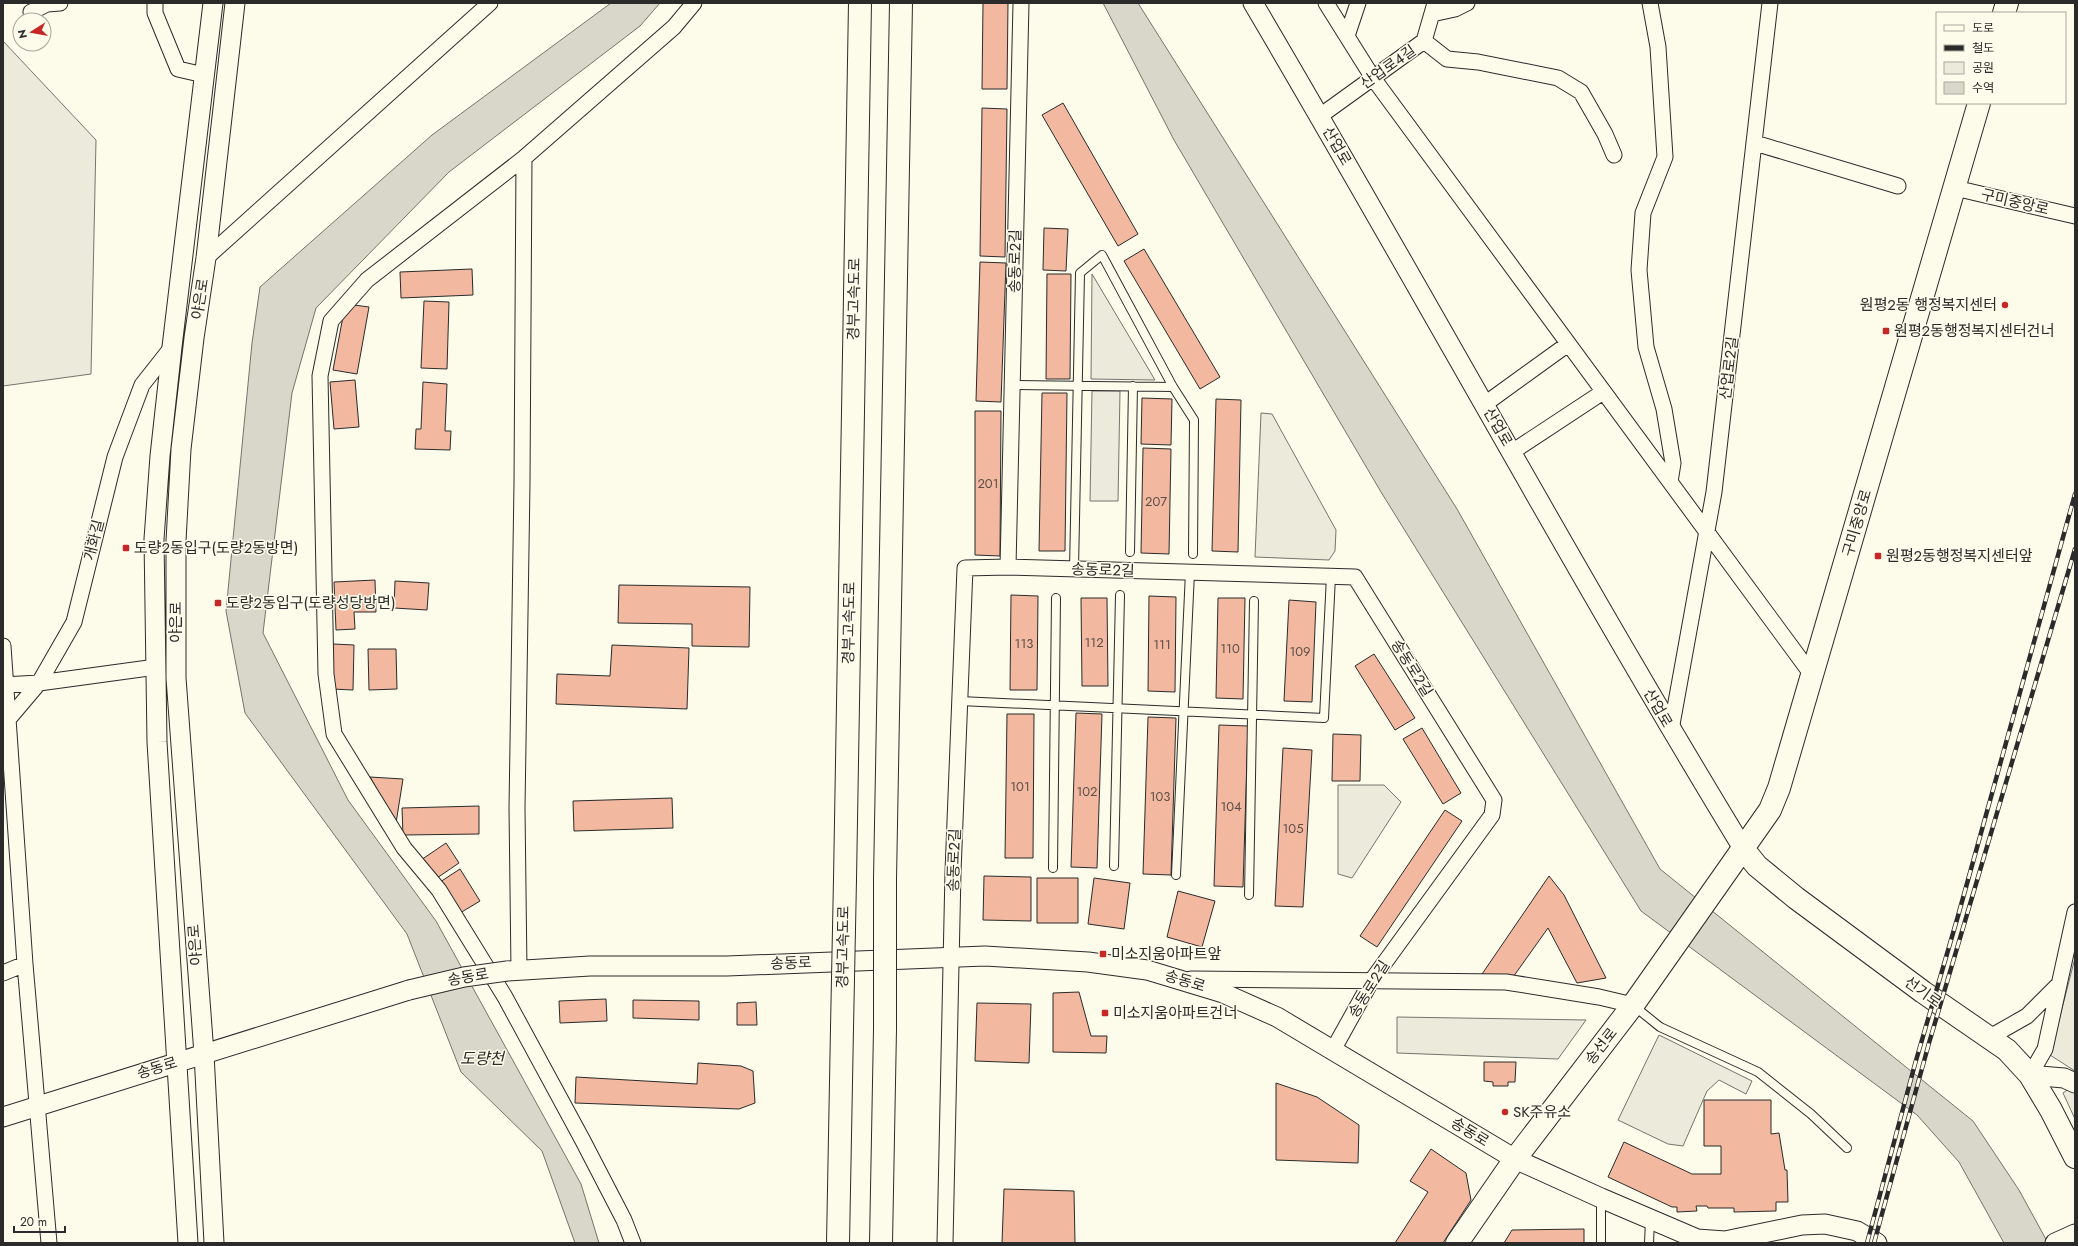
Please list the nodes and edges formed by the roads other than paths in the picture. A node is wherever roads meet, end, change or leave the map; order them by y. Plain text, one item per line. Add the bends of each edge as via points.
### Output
1 (60, 3) edge
2 (154, 3) edge
3 (213, 3) edge
4 (235, 3) edge
5 (490, 3) edge
6 (694, 3) edge
7 (860, 3) edge
8 (901, 3) edge
9 (1021, 3) edge
10 (1253, 3) edge
11 (1326, 3) edge
12 (1358, 3) edge
13 (1467, 3) edge
14 (1650, 3) edge
15 (1770, 3) edge
16 (1434, 9) edge
17 (31, 12) dead end
18 (1347, 36) junction
19 (1424, 41) junction
20 (204, 75) junction
21 (1373, 78) junction
22 (1979, 104) edge
23 (1320, 116) junction
24 (1755, 143) junction
25 (1614, 155) dead end
26 (524, 158) junction
27 (1898, 186) dead end
28 (1956, 188) junction
29 (2075, 216) edge
30 (206, 258) junction
31 (1568, 344) junction
32 (172, 347) junction
33 (1012, 385) junction
34 (1078, 386) junction
35 (1133, 386) junction
36 (1173, 387) junction
37 (1603, 392) junction
38 (1485, 404) junction
39 (1512, 452) junction
40 (1670, 482) junction
41 (1707, 531) junction
42 (1130, 552) dead end
43 (1193, 554) dead end
44 (1008, 567) junction
45 (1074, 569) junction
46 (1190, 572) junction
47 (1331, 576) junction
48 (1120, 595) dead end
49 (1056, 598) dead end
50 (1254, 601) dead end
51 (3, 646) edge
52 (156, 667) junction
53 (1812, 675) junction
54 (38, 683) junction
55 (4, 685) edge
56 (960, 701) junction
57 (1054, 705) junction
58 (1116, 708) junction
59 (1183, 711) junction
60 (1253, 714) junction
61 (6, 722) edge
62 (1671, 730) junction
63 (1744, 850) junction
64 (1114, 866) dead end
65 (1053, 868) dead end
66 (1176, 875) dead end
67 (1249, 895) dead end
68 (2075, 912) edge
69 (952, 956) junction
70 (25, 964) junction
71 (513, 971) junction
72 (3, 973) edge
73 (1177, 979) junction
74 (1372, 980) junction
75 (2058, 985) junction
76 (1633, 1005) junction
77 (1990, 1037) junction
78 (1333, 1050) junction
79 (204, 1054) junction
80 (177, 1062) junction
81 (2030, 1075) junction
82 (2075, 1083) edge
83 (38, 1106) junction
84 (3, 1117) edge
85 (1847, 1148) dead end
86 (2075, 1157) edge
87 (1516, 1159) junction
88 (1601, 1198) junction
89 (1650, 1219) junction
90 (2075, 1234) edge
91 (49, 1243) edge
92 (188, 1243) edge
93 (214, 1243) edge
94 (633, 1243) edge
95 (838, 1243) edge
96 (881, 1243) edge
97 (945, 1243) edge
98 (1458, 1243) edge
99 (1601, 1243) edge
100 (1649, 1243) edge
101 (1877, 1243) edge
102 (2055, 1243) edge

1 - 17 street via 47,4
2 - 20 street via 155,13 178,69
3 - 20 street, 야은로
4 - 30 street, 야은로
5 - 30 street
6 - 26 street via 674,27
7 - 95 main road, 경부고속도로, bridge
8 - 96 main road, bridge
9 - 33 street, 송동로2길
10 - 23 street, 산업로
11 - 18 street
12 - 18 street
13 - 16 street via 1455,8
14 - 40 street via 1658,47 1665,157 1643,213 1639,270 1646,346 1664,410 1673,463
15 - 24 street, 산업로2길
16 - 19 street, 산업로4길
18 - 21 street
19 - 21 street, 산업로4길
19 - 25 street via 1447,59 1478,62 1558,78 1581,92
20 - 32 street, 야은로
21 - 23 street, 산업로4길
21 - 31 street
22 - 28 main road, 구미중앙로
23 - 38 street, 산업로
24 - 27 street
24 - 41 street, 산업로2길 via 1715,484
26 - 71 street via 522,483
26 - 94 street via 367,280 331,320 320,376 326,674 334,734 404,848 439,890 505,997 582,1138
28 - 29 street, 구미중앙로
28 - 53 main road, 구미중앙로
30 - 79 street, 야은로 via 181,449 176,564 176,678
31 - 37 street
31 - 38 street
32 - 52 street, 야은로 via 154,539
32 - 54 street, 개화길 via 142,386 115,457 74,622
33 - 34 lane
33 - 44 street, 송동로2길
34 - 35 lane
34 - 36 lane via 1080,273 1102,255
34 - 45 lane
35 - 36 lane
35 - 42 lane
36 - 43 lane via 1194,420
37 - 39 street
37 - 40 street
38 - 39 street, 산업로
39 - 62 street, 산업로
40 - 41 street
41 - 53 street
41 - 62 street, 산업로2길
44 - 45 street, 송동로2길
44 - 56 street, 송동로2길 via 965,568
45 - 46 street, 송동로2길
46 - 47 street, 송동로2길
46 - 59 lane
47 - 60 lane via 1324,718
47 - 74 street, 송동로2길 via 1355,576 1494,800 1492,815
48 - 58 lane
49 - 57 lane
50 - 60 lane
51 - 55 street
52 - 54 street
52 - 80 street, 야은로 via 158,750
53 - 63 main road, 구미중앙로 via 1779,788 1770,810
54 - 55 street
54 - 61 street, 개화길
55 - 61 street
56 - 57 lane
56 - 69 street, 송동로2길
57 - 58 lane
57 - 65 lane
58 - 59 lane
58 - 64 lane
59 - 60 lane
59 - 66 lane
60 - 67 lane
61 - 70 street
62 - 63 street, 산업로
63 - 76 main road, 송선로
63 - 77 main road, 선기로 via 1757,866 1796,898 1923,992
68 - 75 street
69 - 71 street, 송동로 via 727,966 590,966
69 - 73 street, 송동로 via 1088,962 1147,970
69 - 97 street, 송동로2길
70 - 72 street
70 - 83 street
71 - 79 street, 송동로, bridge via 480,974 409,990
73 - 74 street
73 - 78 street, 송동로 via 1223,993 1277,1017
74 - 76 street via 1506,982
74 - 78 street, 송동로2길
75 - 77 street via 2027,1016
75 - 81 street via 2046,1049
76 - 85 lane via 1660,1027 1758,1072 1811,1114
76 - 87 main road, 송선로
77 - 81 main road, 선기로 via 2007,1050
78 - 87 street, 송동로
79 - 80 street, 송동로
79 - 93 street, 야은로
80 - 83 street, 송동로
80 - 92 street, 야은로
81 - 82 street via 2064,1078
81 - 86 main road, 선기로
83 - 84 street, 송동로
83 - 91 street
87 - 88 street, 송동로
87 - 98 main road, 송선로
88 - 89 street, 송동로
88 - 99 lane
89 - 100 lane
89 - 101 street, 송동로 via 1697,1239 1711,1241 1725,1241 1802,1225 1825,1224 1848,1228
90 - 102 street

